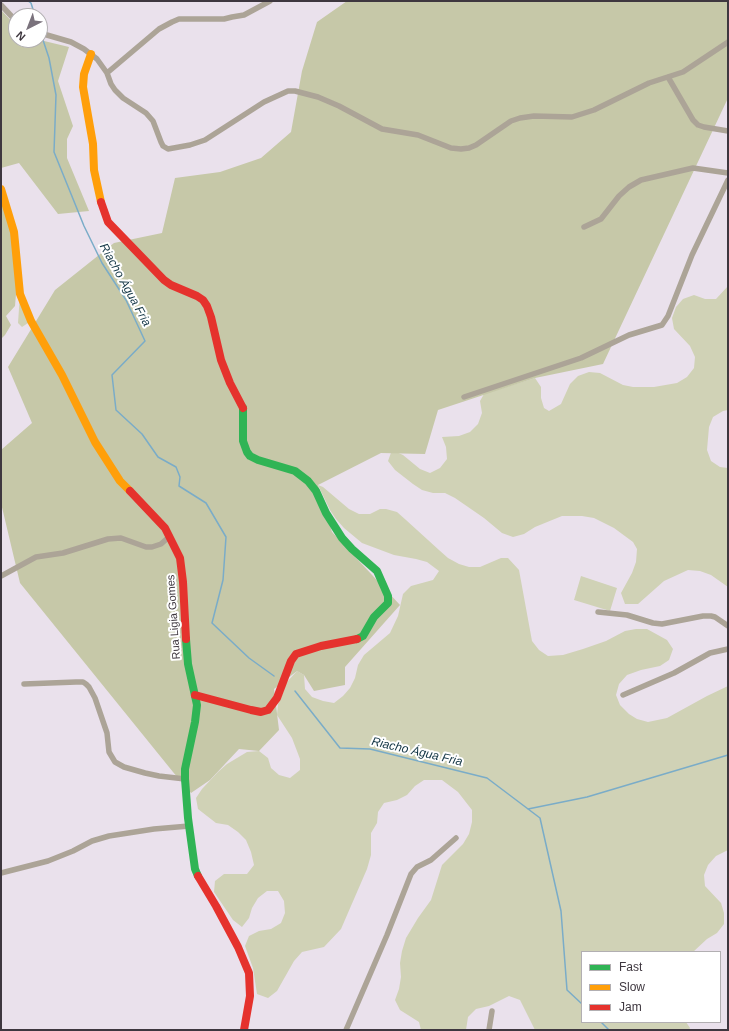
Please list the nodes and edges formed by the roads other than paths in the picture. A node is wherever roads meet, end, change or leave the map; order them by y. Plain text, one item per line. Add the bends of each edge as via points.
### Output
1 (270, 1) edge
2 (1, 5) edge
3 (8, 12) edge
4 (48, 35) edge
5 (728, 42) edge
6 (91, 54) junction
7 (107, 73) junction
8 (668, 77) junction
9 (728, 131) edge
10 (728, 173) edge
11 (728, 180) edge
12 (1, 189) edge
13 (584, 227) dead end
14 (464, 397) dead end
15 (170, 536) junction
16 (1, 576) edge
17 (598, 612) dead end
18 (728, 626) edge
19 (728, 648) edge
20 (24, 684) dead end
21 (195, 695) junction
22 (623, 695) dead end
23 (185, 779) junction
24 (190, 826) junction
25 (456, 838) dead end
26 (1, 873) edge
27 (492, 1011) dead end
28 (244, 1030) edge
29 (346, 1030) edge
30 (489, 1030) edge

1 - 7 street via 244,15 224,19 179,19 172,22
2 - 3 street
4 - 6 street via 71,42
5 - 8 street via 683,72
6 - 7 street
6 - 21 street via 84,74 83,87 93,144 94,170 108,222 164,280 203,300 211,317 221,360 243,408 243,442 246,452 258,460 295,471 308,481 342,538 377,571 388,596 388,603 374,616 363,636 296,654 277,698 268,710 251,710
7 - 8 street via 115,90 153,121 163,146 168,149 205,140 264,102 295,91 318,96 382,129 418,135 451,148 461,149 476,145 506,124 520,118 572,118
8 - 9 street via 698,125
10 - 13 street via 693,168 641,180 629,187 602,219
11 - 14 street via 662,325 630,335 581,358
12 - 15 street, Rua Ligia Gomes via 14,232 20,294 30,321 62,375 108,463 120,481 156,517
15 - 16 street via 161,544 152,547 121,538 108,539 63,553 36,557
15 - 21 street, Rua Ligia Gomes via 182,569 188,664
17 - 18 street via 627,615 662,624 710,616
19 - 22 street via 710,653 674,673
20 - 23 street via 86,684 95,698 107,733 109,752 115,762 145,773
21 - 23 street, Rua Ligia Gomes via 195,722
23 - 24 street, Rua Ligia Gomes
24 - 26 street via 136,831 104,838 48,861
24 - 28 street, Rua Ligia Gomes via 197,875 238,947 249,973 250,996
25 - 29 street via 411,874
27 - 30 street

